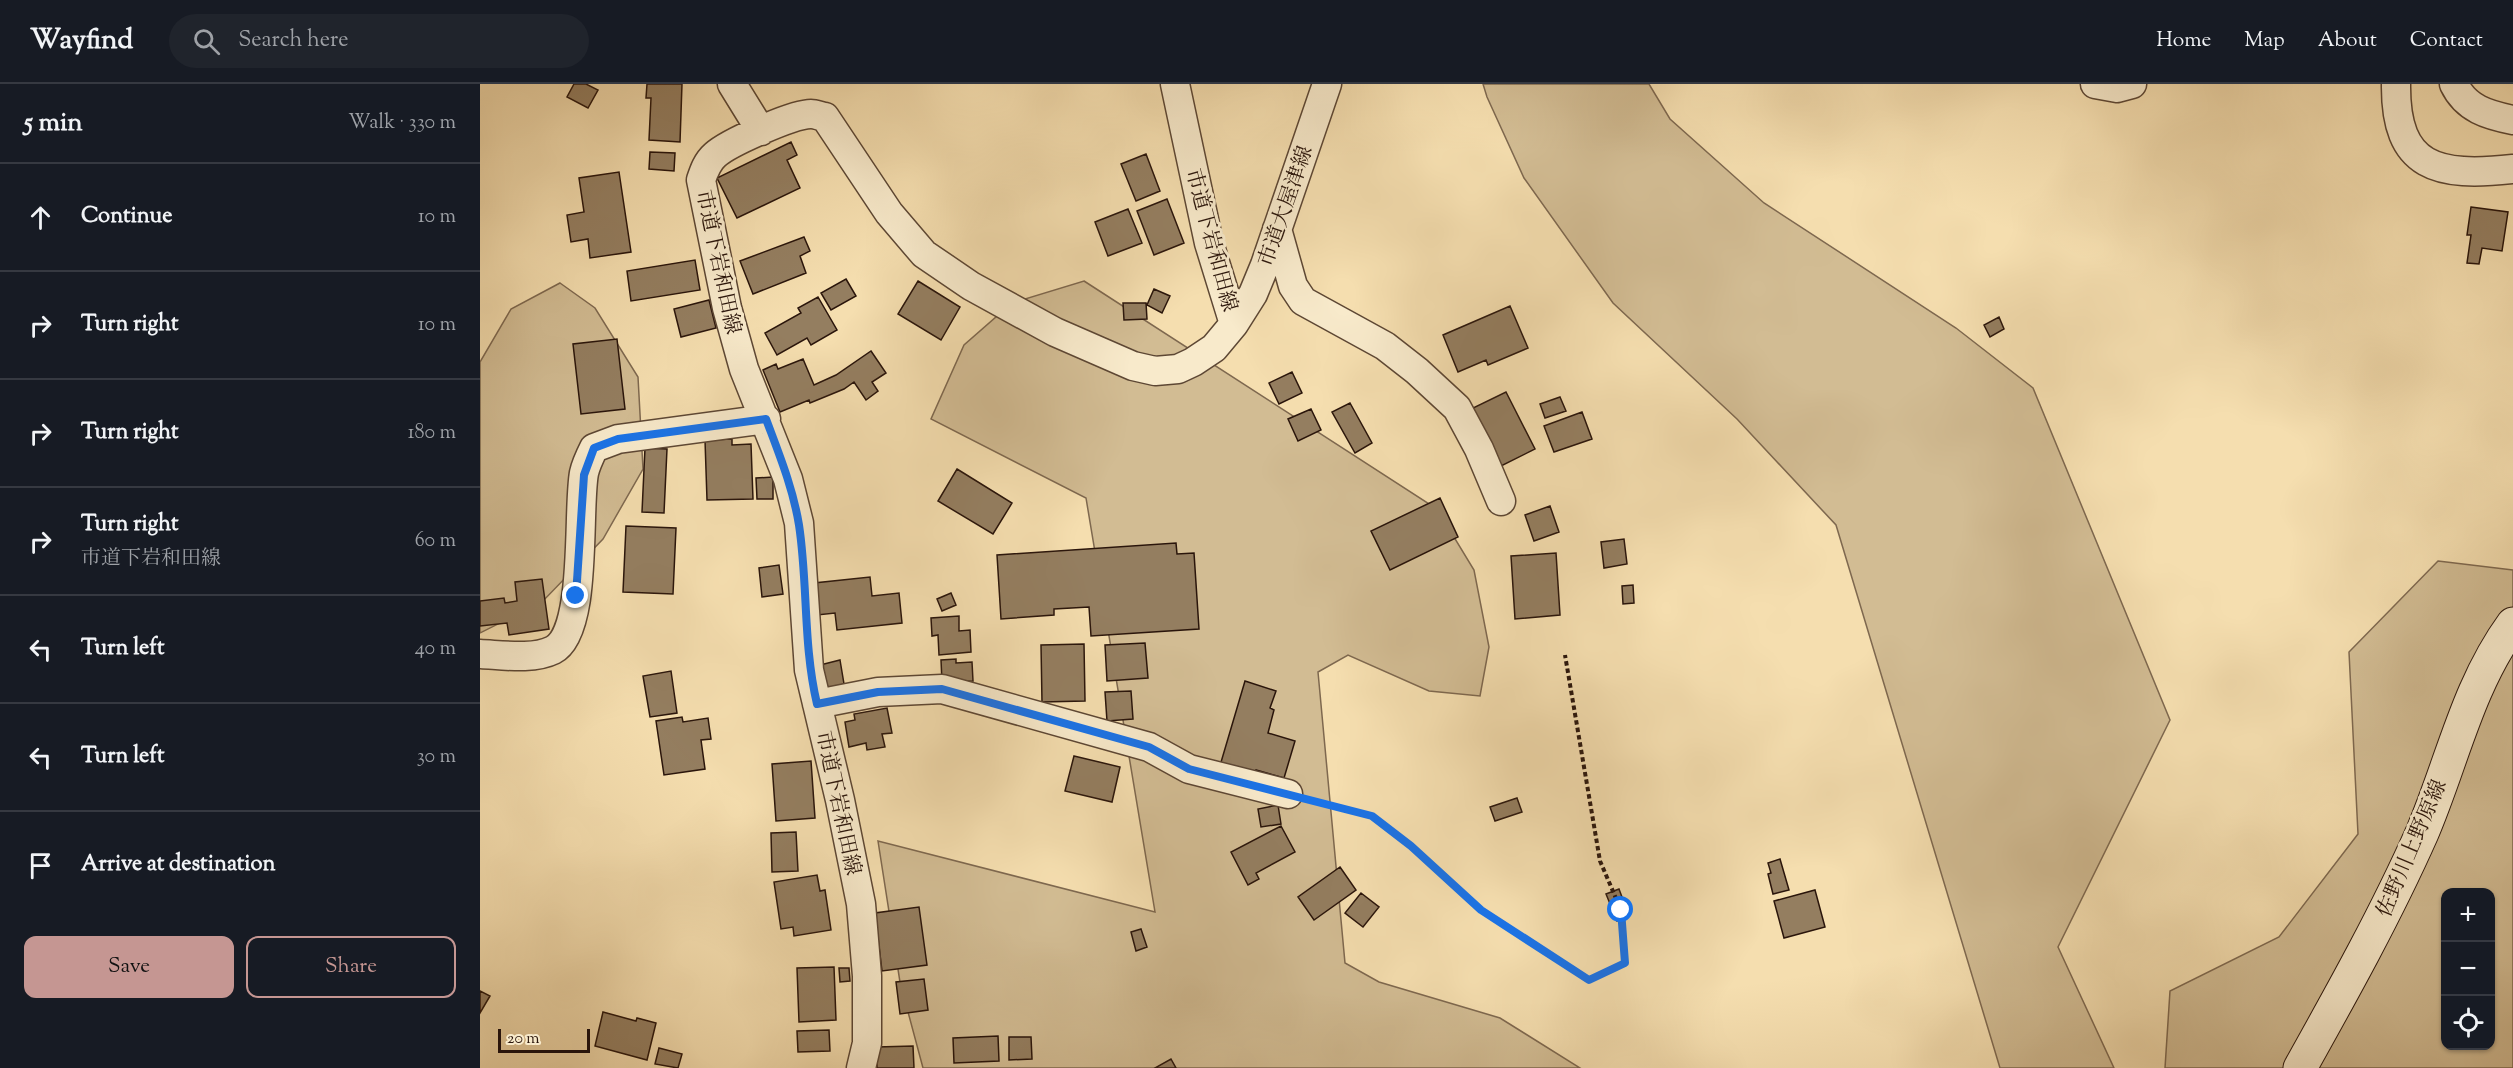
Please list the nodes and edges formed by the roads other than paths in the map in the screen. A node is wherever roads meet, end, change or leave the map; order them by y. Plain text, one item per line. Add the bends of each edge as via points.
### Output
1 (732, 84) edge
2 (1174, 84) edge
3 (1328, 84) edge
4 (2095, 84) edge
5 (2132, 84) edge
6 (2396, 84) edge
7 (2454, 84) edge
8 (2513, 120) edge
9 (761, 131) junction
10 (2513, 169) edge
11 (1277, 229) junction
12 (1234, 324) junction
13 (766, 419) junction
14 (1501, 501) dead end
15 (2513, 624) edge
16 (480, 654) edge
17 (817, 704) junction
18 (1288, 794) road end
19 (861, 1068) edge
20 (2300, 1068) edge

1 - 9 street
2 - 12 street, 市道下岩和田線 via 1209,243
3 - 11 street, 市道大屋津線
4 - 5 street via 2117,88
6 - 10 street via 2400,128 2414,153 2431,164 2451,169
7 - 8 street via 2460,96 2476,109
9 - 12 street, 市道下岩和田線 via 794,117 825,117 889,213 924,254 1011,310 1133,366 1155,371 1178,369 1214,348
9 - 13 street, 市道下岩和田線 via 716,154 701,180 727,308 744,369
11 - 12 street, 市道大屋津線 via 1253,294
11 - 14 street via 1293,286 1303,301 1385,346 1457,408
13 - 16 street via 618,439 594,448 584,475 576,596 564,640 554,650 537,655
13 - 17 street, 市道下岩和田線 via 799,523 809,670
15 - 20 main road, 佐野川上野原線 via 2480,680 2423,831 2379,926
17 - 18 street via 878,692 942,689 1149,747 1189,769
17 - 19 street, 市道下岩和田線 via 861,904 867,1043

